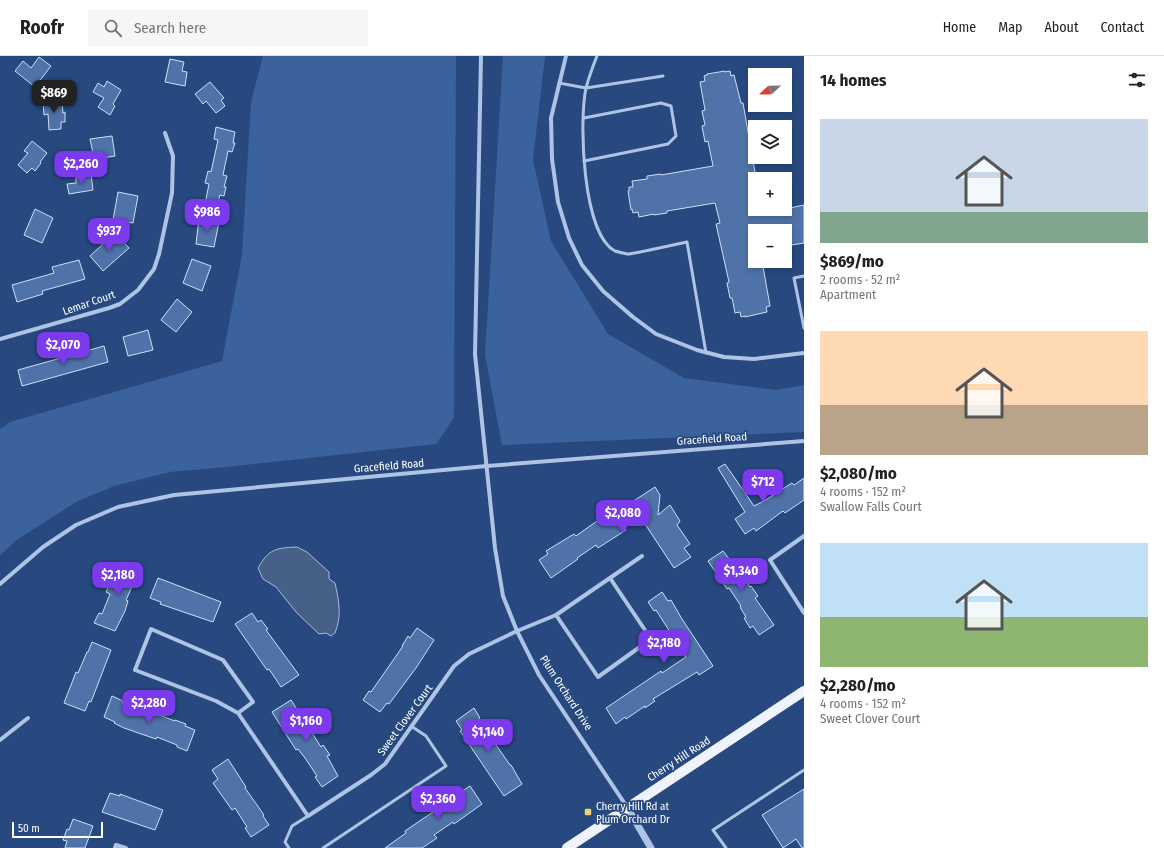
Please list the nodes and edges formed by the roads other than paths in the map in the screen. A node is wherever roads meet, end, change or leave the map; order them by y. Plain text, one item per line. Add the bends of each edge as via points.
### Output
1 (481, 56) edge
2 (566, 56) edge
3 (597, 56) edge
4 (663, 76) dead end
5 (559, 83) junction
6 (586, 88) junction
7 (584, 118) junction
8 (165, 133) dead end
9 (584, 161) junction
10 (804, 276) edge
11 (803, 316) edge
12 (804, 328) edge
13 (0, 340) edge
14 (706, 352) junction
15 (804, 353) edge
16 (804, 441) edge
17 (487, 466) junction
18 (804, 536) edge
19 (642, 556) dead end
20 (610, 578) junction
21 (0, 584) edge
22 (804, 613) edge
23 (556, 615) junction
24 (516, 631) junction
25 (804, 691) edge
26 (238, 713) junction
27 (28, 718) dead end
28 (411, 726) junction
29 (0, 740) edge
30 (804, 770) edge
31 (627, 807) junction
32 (308, 816) junction
33 (115, 848) edge
34 (126, 848) edge
35 (289, 848) edge
36 (323, 848) edge
37 (567, 848) edge
38 (651, 848) edge
39 (726, 848) edge

1 - 17 street, Plum Orchard Drive via 475,354
2 - 5 street
3 - 6 lane
4 - 6 lane
5 - 6 lane
5 - 14 street via 551,118 552,159 558,202 569,238 582,265 603,291 656,334
6 - 7 lane
7 - 9 lane
7 - 9 lane via 661,103 671,106 676,136 668,144
8 - 13 street, Lemar Court via 173,156 172,193 154,269 138,290 120,304 110,308
9 - 14 lane via 592,208 607,246 627,254 687,242
10 - 11 lane via 794,278
11 - 12 lane
14 - 15 street via 724,357 754,359
16 - 17 street, Gracefield Road
17 - 21 street, Gracefield Road via 174,495 118,507 76,525 43,547
17 - 24 street, Plum Orchard Drive via 495,548 503,596
18 - 22 street via 770,560
19 - 20 street, Sweet Clover Court
20 - 23 street, Sweet Clover Court
20 - 23 street via 651,639 598,677
23 - 24 street, Sweet Clover Court
24 - 28 street, Sweet Clover Court via 469,654 454,666
24 - 31 street, Plum Orchard Drive via 539,675
25 - 31 main road, Cherry Hill Road
26 - 26 street via 216,701 135,670 151,629 223,660 253,702
26 - 32 street
27 - 29 street
28 - 32 street, Sweet Clover Court via 385,764
28 - 36 lane via 426,736 446,766
30 - 39 lane via 713,830
31 - 37 main road, Cherry Hill Road
31 - 38 street, Plum Orchard Drive
32 - 35 lane via 292,826 285,842
33 - 34 street via 116,845

